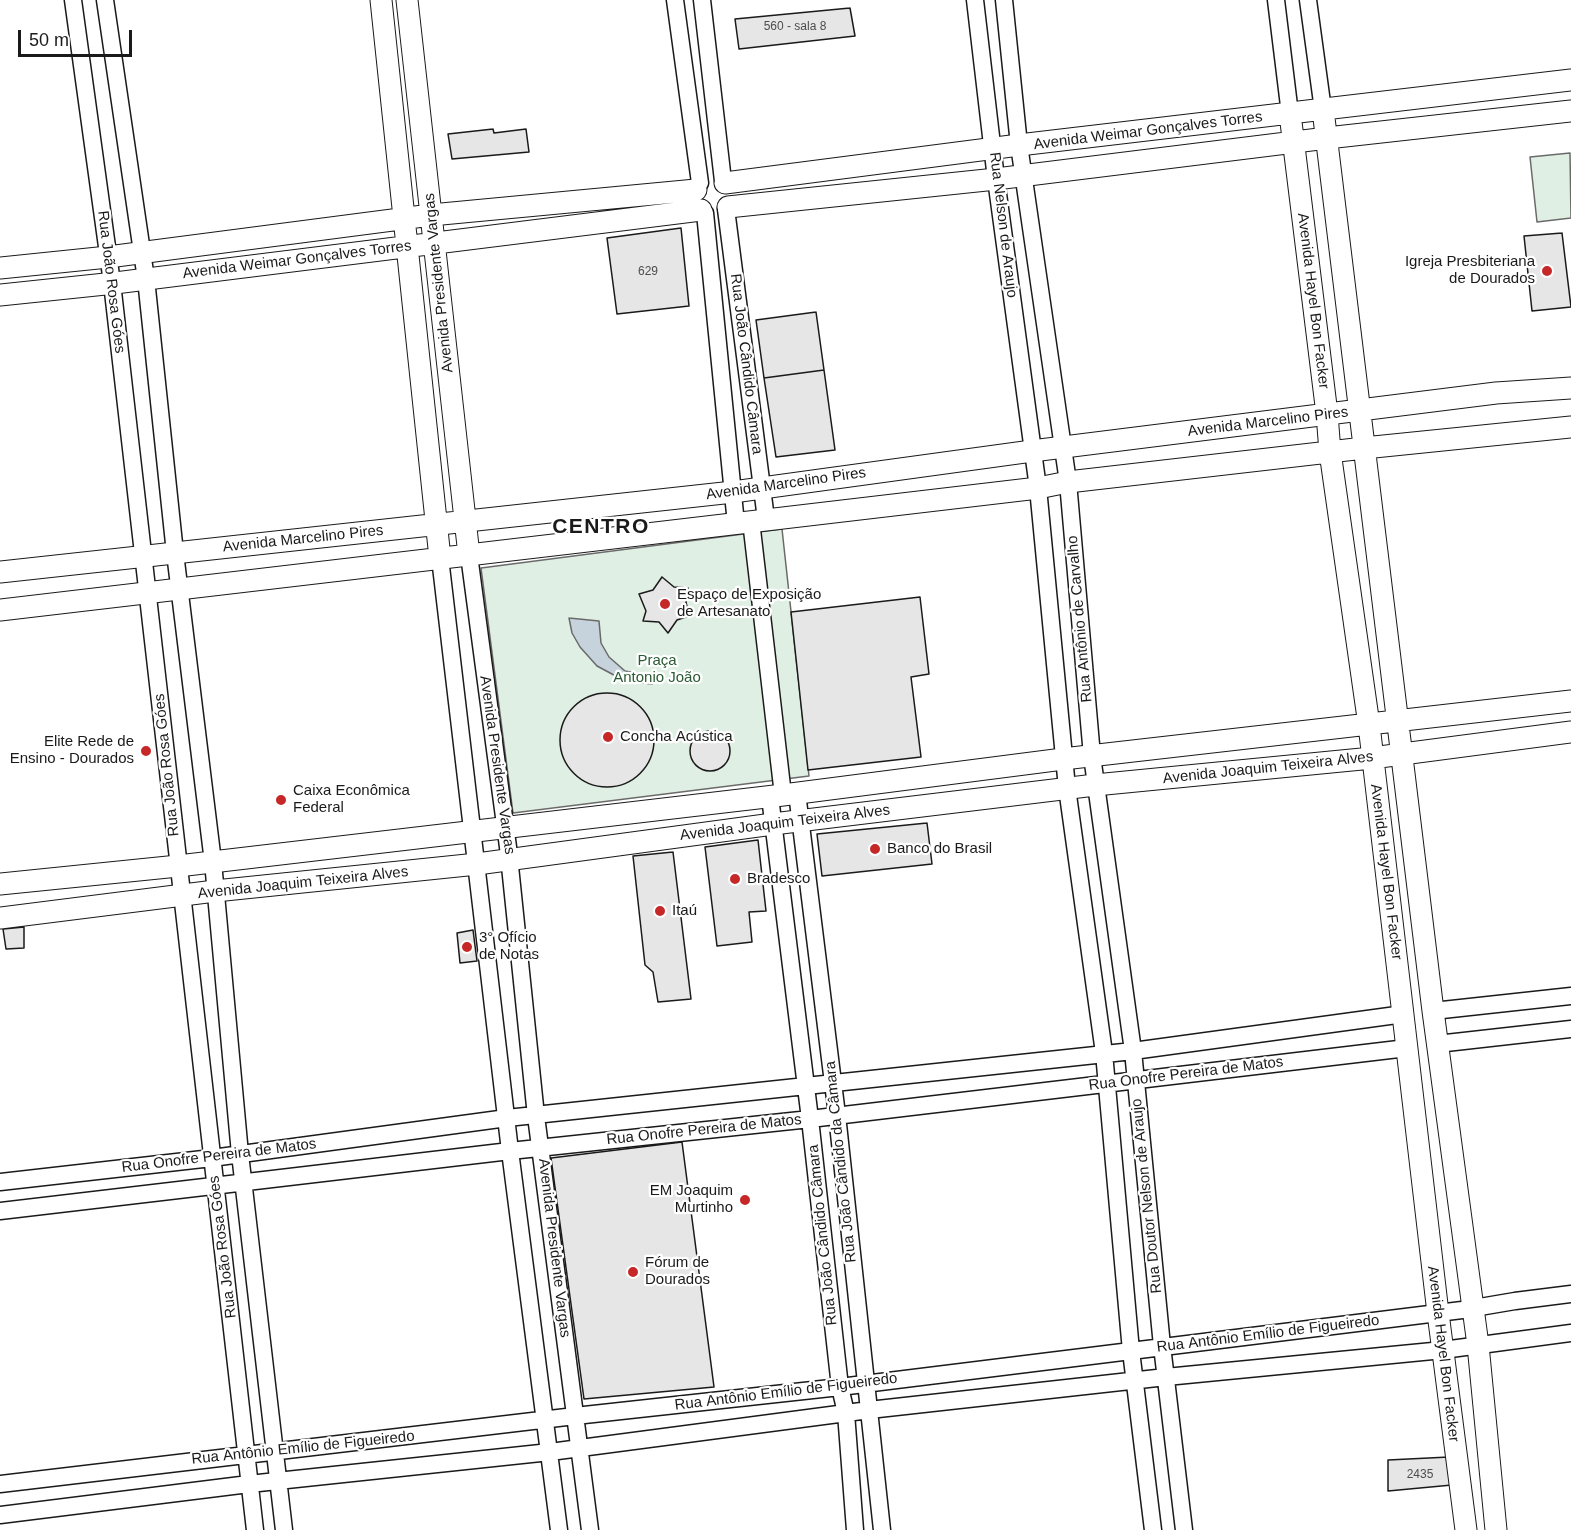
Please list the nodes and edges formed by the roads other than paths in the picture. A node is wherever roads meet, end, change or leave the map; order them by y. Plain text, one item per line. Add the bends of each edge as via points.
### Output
1 (73, 0) edge
2 (105, 0) edge
3 (381, 0) edge
4 (406, 0) edge
5 (675, 0) edge
6 (702, 0) edge
7 (975, 0) edge
8 (1004, 0) edge
9 (1276, 0) edge
10 (1308, 0) edge
11 (1571, 80) edge
12 (1323, 110) junction
13 (1571, 111) edge
14 (1290, 114) junction
15 (1327, 138) junction
16 (1293, 142) junction
17 (1019, 145) junction
18 (993, 149) junction
19 (1023, 176) junction
20 (996, 179) junction
21 (724, 182) junction
22 (700, 199) junction
23 (727, 208) junction
24 (431, 215) junction
25 (405, 219) junction
26 (434, 242) junction
27 (408, 246) junction
28 (141, 252) junction
29 (108, 257) junction
30 (0, 268) edge
31 (146, 279) junction
32 (112, 284) junction
33 (0, 295) edge
34 (449, 375) junction
35 (421, 377) junction
36 (1571, 388) edge
37 (1358, 411) junction
38 (1327, 414) junction
39 (1571, 427) edge
40 (1063, 448) junction
41 (1364, 448) junction
42 (1032, 451) junction
43 (1330, 452) junction
44 (1068, 482) junction
45 (762, 488) junction
46 (1038, 488) junction
47 (733, 492) junction
48 (465, 522) junction
49 (751, 522) junction
50 (436, 525) junction
51 (175, 553) junction
52 (469, 555) junction
53 (144, 557) junction
54 (440, 558) junction
55 (0, 572) edge
56 (180, 588) junction
57 (148, 592) junction
58 (0, 610) edge
59 (1571, 701) edge
60 (1398, 721) junction
61 (1369, 725) junction
62 (1571, 732) edge
63 (1401, 753) junction
64 (1092, 756) junction
65 (1372, 758) junction
66 (1063, 759) junction
67 (1095, 785) junction
68 (1066, 788) junction
69 (783, 795) junction
70 (800, 822) junction
71 (773, 824) junction
72 (505, 828) junction
73 (473, 832) junction
74 (509, 859) junction
75 (213, 862) junction
76 (477, 864) junction
77 (178, 867) junction
78 (0, 884) edge
79 (215, 891) junction
80 (182, 896) junction
81 (0, 918) edge
82 (1571, 996) edge
83 (1433, 1011) junction
84 (1404, 1014) junction
85 (1571, 1029) edge
86 (1437, 1044) junction
87 (1407, 1048) junction
88 (1133, 1051) junction
89 (1104, 1053) junction
90 (1135, 1080) junction
91 (832, 1083) junction
92 (1107, 1083) junction
93 (806, 1086) junction
94 (837, 1115) junction
95 (536, 1116) junction
96 (507, 1118) junction
97 (810, 1119) junction
98 (541, 1148) junction
99 (510, 1151) junction
100 (240, 1154) junction
101 (212, 1158) junction
102 (0, 1182) edge
103 (243, 1183) junction
104 (216, 1186) junction
105 (0, 1211) edge
106 (1571, 1294) edge
107 (1473, 1309) junction
108 (1438, 1313) junction
109 (1571, 1333) edge
110 (1478, 1345) junction
111 (1162, 1346) junction
112 (1443, 1350) junction
113 (1131, 1351) junction
114 (1166, 1377) junction
115 (1135, 1380) junction
116 (865, 1383) junction
117 (840, 1387) junction
118 (869, 1410) junction
119 (846, 1413) junction
120 (575, 1416) junction
121 (545, 1420) junction
122 (580, 1448) junction
123 (275, 1451) junction
124 (550, 1452) junction
125 (247, 1454) junction
126 (279, 1481) junction
127 (0, 1484) edge
128 (249, 1484) junction
129 (0, 1515) edge
130 (255, 1530) edge
131 (284, 1530) edge
132 (559, 1530) edge
133 (590, 1530) edge
134 (855, 1530) edge
135 (882, 1530) edge
136 (1153, 1530) edge
137 (1184, 1530) edge
138 (1466, 1530) edge
139 (1496, 1530) edge

1 - 29 street, Rua João Rosa Góes
2 - 28 street, Rua João Rosa Góes
3 - 25 main road, Avenida Presidente Vargas
4 - 24 main road, Avenida Presidente Vargas
5 - 22 street, Rua João Cândido Câmara
6 - 21 street
7 - 18 street, Rua Nelson de Araujo
8 - 17 street, Rua Nelson de Araujo
9 - 14 street, Avenida Hayel Bon Facker
10 - 12 street
11 - 12 main road, Avenida Weimar Gonçalves Torres
12 - 14 main road, Avenida Weimar Gonçalves Torres
12 - 15 main road, Avenida Hayel Bon Facker
13 - 15 main road, Avenida Weimar Gonçalves Torres
14 - 16 main road, Avenida Hayel Bon Facker
14 - 17 main road, Avenida Weimar Gonçalves Torres
15 - 16 main road, Avenida Weimar Gonçalves Torres
15 - 37 main road, Avenida Hayel Bon Facker
16 - 19 main road, Avenida Weimar Gonçalves Torres
16 - 38 main road, Avenida Hayel Bon Facker
17 - 18 main road, Avenida Weimar Gonçalves Torres
17 - 19 street, Rua Nelson de Araujo
18 - 20 street, Rua Nelson de Araujo
18 - 21 main road, Avenida Weimar Gonçalves Torres
19 - 20 main road, Avenida Weimar Gonçalves Torres
19 - 40 street, Rua Nelson de Araujo
20 - 23 main road, Avenida Weimar Gonçalves Torres
20 - 42 street, Rua Nelson de Araujo
21 - 22 main road via 711,178
21 - 23 main road via 731,192
22 - 23 main road via 716,214
22 - 24 main road, Avenida Weimar Gonçalves Torres
22 - 26 main road, Avenida Weimar Gonçalves Torres
22 - 47 street, Rua João Cândido Câmara
23 - 45 street, Rua João Cândido Câmara
24 - 25 main road, Avenida Weimar Gonçalves Torres
24 - 26 main road, Avenida Presidente Vargas
25 - 27 main road, Avenida Presidente Vargas
25 - 28 main road, Avenida Weimar Gonçalves Torres
26 - 27 main road, Avenida Weimar Gonçalves Torres
26 - 34 main road, Avenida Presidente Vargas
27 - 31 main road, Avenida Weimar Gonçalves Torres
27 - 35 main road, Avenida Presidente Vargas
28 - 29 main road, Avenida Weimar Gonçalves Torres
28 - 31 street, Rua João Rosa Góes
29 - 30 main road, Avenida Weimar Gonçalves Torres
29 - 32 street, Rua João Rosa Góes
31 - 32 main road, Avenida Weimar Gonçalves Torres
31 - 51 street, Rua João Rosa Góes
32 - 33 main road, Avenida Weimar Gonçalves Torres
32 - 53 street, Rua João Rosa Góes
34 - 35 main road
34 - 48 main road, Avenida Presidente Vargas
35 - 50 main road, Avenida Presidente Vargas
36 - 37 main road, Avenida Marcelino Pires via 1496,393
37 - 38 main road, Avenida Marcelino Pires
37 - 41 main road, Avenida Hayel Bon Facker
38 - 40 main road, Avenida Marcelino Pires
38 - 43 main road, Avenida Hayel Bon Facker
39 - 41 main road
40 - 42 main road, Avenida Marcelino Pires
40 - 44 street, Rua Nelson de Araujo
41 - 43 main road
41 - 60 main road, Avenida Hayel Bon Facker
42 - 45 main road, Avenida Marcelino Pires
42 - 46 street, Rua Nelson de Araujo
43 - 44 main road
43 - 61 main road, Avenida Hayel Bon Facker
44 - 46 main road
44 - 64 street, Rua Antônio de Carvalho
45 - 47 main road, Avenida Marcelino Pires
45 - 49 street, Rua João Cândido Câmara
46 - 49 main road
46 - 66 street, Rua Antônio de Carvalho
47 - 48 main road, Avenida Marcelino Pires
47 - 49 street, Rua João Cândido Câmara
48 - 50 main road, Avenida Marcelino Pires
48 - 52 main road, Avenida Presidente Vargas
49 - 52 main road
49 - 69 street, Rua João Cândido Câmara
50 - 51 main road, Avenida Marcelino Pires
50 - 54 main road, Avenida Presidente Vargas
51 - 53 main road, Avenida Marcelino Pires
51 - 56 street, Rua João Rosa Góes
52 - 54 main road
52 - 72 street, Avenida Presidente Vargas
53 - 55 main road, Avenida Marcelino Pires
53 - 57 street, Rua João Rosa Góes
54 - 56 main road
54 - 73 street, Avenida Presidente Vargas
56 - 57 main road
56 - 75 street, Rua João Rosa Góes
57 - 58 main road
57 - 77 street, Rua João Rosa Góes
59 - 60 main road, Avenida Joaquim Teixeira Alves
60 - 61 main road, Avenida Joaquim Teixeira Alves
60 - 63 main road, Avenida Hayel Bon Facker
61 - 64 main road, Avenida Joaquim Teixeira Alves
61 - 65 main road, Avenida Hayel Bon Facker
62 - 63 main road, Avenida Joaquim Teixeira Alves
63 - 65 main road, Avenida Joaquim Teixeira Alves
63 - 83 main road, Avenida Hayel Bon Facker
64 - 66 main road, Avenida Joaquim Teixeira Alves
64 - 67 street, Rua Doutor Nelson de Araujo
65 - 67 main road, Avenida Joaquim Teixeira Alves
65 - 84 main road, Avenida Hayel Bon Facker
66 - 68 street, Rua Doutor Nelson de Araujo
66 - 69 main road, Avenida Joaquim Teixeira Alves
67 - 68 main road, Avenida Joaquim Teixeira Alves
67 - 88 street, Rua Doutor Nelson de Araujo
68 - 70 main road, Avenida Joaquim Teixeira Alves
68 - 89 street, Rua Doutor Nelson de Araujo
69 - 70 street, Rua João Cândido da Câmara
69 - 71 street, Rua João Cândido Câmara
69 - 72 main road, Avenida Joaquim Teixeira Alves
70 - 71 main road, Avenida Joaquim Teixeira Alves
70 - 91 street, Rua João Cândido da Câmara
71 - 74 main road, Avenida Joaquim Teixeira Alves
71 - 93 street, Rua João Cândido Câmara
72 - 73 main road, Avenida Joaquim Teixeira Alves
72 - 74 street, Avenida Presidente Vargas
73 - 75 main road, Avenida Joaquim Teixeira Alves
73 - 76 street, Avenida Presidente Vargas
74 - 76 main road, Avenida Joaquim Teixeira Alves
74 - 95 street, Avenida Presidente Vargas
75 - 77 main road, Avenida Joaquim Teixeira Alves
75 - 79 street, Rua João Rosa Góes
76 - 79 main road, Avenida Joaquim Teixeira Alves
76 - 96 street, Avenida Presidente Vargas
77 - 78 main road, Avenida Joaquim Teixeira Alves
77 - 80 street, Rua João Rosa Góes
79 - 80 main road, Avenida Joaquim Teixeira Alves
79 - 100 street, Rua João Rosa Góes
80 - 81 main road, Avenida Joaquim Teixeira Alves
80 - 101 street, Rua João Rosa Góes
82 - 83 street
83 - 86 main road, Avenida Hayel Bon Facker
84 - 87 main road, Avenida Hayel Bon Facker
84 - 88 street, Rua Onofre Pereira de Matos
85 - 86 street
86 - 107 main road, Avenida Hayel Bon Facker
87 - 90 street, Rua Onofre Pereira de Matos
87 - 108 main road, Avenida Hayel Bon Facker
88 - 89 street, Rua Onofre Pereira de Matos
88 - 90 street, Rua Doutor Nelson de Araujo
89 - 91 street, Rua Onofre Pereira de Matos
89 - 92 street, Rua Doutor Nelson de Araujo
90 - 92 street, Rua Onofre Pereira de Matos
90 - 111 street, Rua Doutor Nelson de Araujo
91 - 93 street, Rua Onofre Pereira de Matos
91 - 94 street, Rua João Cândido da Câmara
92 - 94 street, Rua Onofre Pereira de Matos
92 - 113 street, Rua Doutor Nelson de Araujo
93 - 95 street, Rua Onofre Pereira de Matos
93 - 97 street, Rua João Cândido Câmara
94 - 97 street, Rua Onofre Pereira de Matos
94 - 116 street, Rua João Cândido da Câmara
95 - 96 street, Rua Onofre Pereira de Matos
95 - 98 street, Avenida Presidente Vargas
96 - 99 street, Avenida Presidente Vargas
96 - 100 street, Rua Onofre Pereira de Matos
97 - 98 street, Rua Onofre Pereira de Matos
97 - 117 street, Rua João Cândido Câmara
98 - 99 street, Rua Onofre Pereira de Matos
98 - 120 street, Avenida Presidente Vargas
99 - 103 street, Rua Onofre Pereira de Matos
99 - 121 street, Avenida Presidente Vargas
100 - 101 street, Rua Onofre Pereira de Matos
100 - 103 street, Rua João Rosa Góes
101 - 102 street, Rua Onofre Pereira de Matos
101 - 104 street, Rua João Rosa Góes
103 - 104 street, Rua Onofre Pereira de Matos
103 - 123 street, Rua João Rosa Góes
104 - 105 street, Rua Onofre Pereira de Matos
104 - 125 street, Rua João Rosa Góes
106 - 107 street, Rua Antônio Emílio de Figueiredo
107 - 108 street, Rua Antônio Emílio de Figueiredo
107 - 110 main road, Avenida Hayel Bon Facker
108 - 111 street, Rua Antônio Emílio de Figueiredo
108 - 112 main road, Avenida Hayel Bon Facker
109 - 110 street, Rua Antônio Emílio de Figueiredo
110 - 112 street, Rua Antônio Emílio de Figueiredo
110 - 139 main road, Avenida Hayel Bon Facker
111 - 113 street, Rua Antônio Emílio de Figueiredo
111 - 114 street, Rua Doutor Nelson de Araujo
112 - 114 street, Rua Antônio Emílio de Figueiredo
112 - 138 main road, Avenida Hayel Bon Facker
113 - 115 street, Rua Doutor Nelson de Araujo
113 - 116 street, Rua Antônio Emílio de Figueiredo
114 - 115 street, Rua Antônio Emílio de Figueiredo
114 - 137 street, Rua Doutor Nelson de Araujo
115 - 118 street, Rua Antônio Emílio de Figueiredo
115 - 136 street, Rua Doutor Nelson de Araujo
116 - 117 street, Rua Antônio Emílio de Figueiredo
116 - 118 street, Rua João Cândido da Câmara
117 - 119 street, Rua João Cândido Câmara
117 - 120 street, Rua Antônio Emílio de Figueiredo
118 - 119 street, Rua Antônio Emílio de Figueiredo
118 - 135 street, Rua João Cândido da Câmara
119 - 122 street, Rua Antônio Emílio de Figueiredo
119 - 134 street, Rua João Cândido Câmara
120 - 121 street, Rua Antônio Emílio de Figueiredo
120 - 122 street, Avenida Presidente Vargas
121 - 123 street, Rua Antônio Emílio de Figueiredo
121 - 124 street, Avenida Presidente Vargas
122 - 124 street, Rua Antônio Emílio de Figueiredo
122 - 133 street, Avenida Presidente Vargas
123 - 125 street, Rua Antônio Emílio de Figueiredo
123 - 126 street, Rua João Rosa Góes
124 - 126 street, Rua Antônio Emílio de Figueiredo
124 - 132 street, Avenida Presidente Vargas
125 - 127 street, Rua Antônio Emílio de Figueiredo
125 - 128 street, Rua João Rosa Góes
126 - 128 street, Rua Antônio Emílio de Figueiredo
126 - 131 street, Rua João Rosa Góes
128 - 129 street, Rua Antônio Emílio de Figueiredo
128 - 130 street, Rua João Rosa Góes

